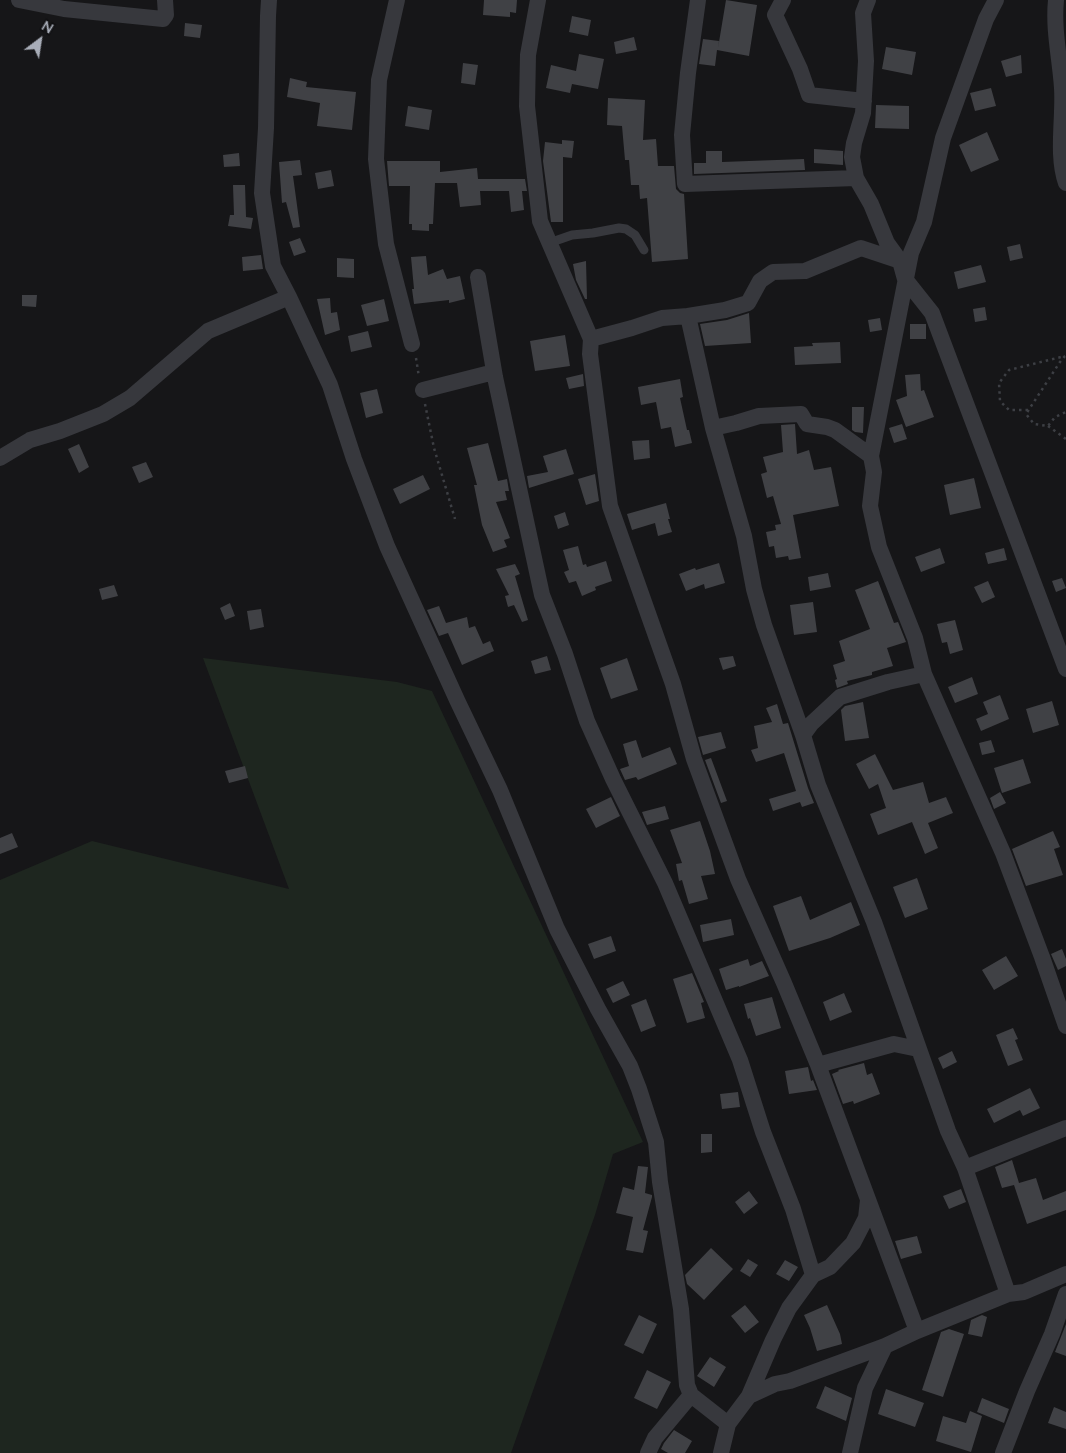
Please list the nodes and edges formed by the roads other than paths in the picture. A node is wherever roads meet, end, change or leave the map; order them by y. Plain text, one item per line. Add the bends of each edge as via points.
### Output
1 (19, 0) edge
2 (166, 0) edge
3 (269, 0) edge
4 (397, 0) edge
5 (538, 0) edge
6 (698, 0) edge
7 (783, 0) edge
8 (868, 0) edge
9 (996, 0) edge
10 (1056, 0) edge
11 (64, 4) edge
12 (864, 101) junction
13 (856, 178) junction
14 (1066, 183) edge
15 (549, 243) junction
16 (644, 250) dead end
17 (900, 261) junction
18 (478, 277) dead end
19 (905, 279) junction
20 (289, 297) junction
21 (688, 316) junction
22 (591, 339) junction
23 (412, 344) road end
24 (494, 372) junction
25 (423, 390) road end
26 (713, 428) junction
27 (871, 456) junction
28 (0, 458) edge
29 (1066, 669) edge
30 (924, 674) junction
31 (803, 735) junction
32 (1066, 1026) edge
33 (918, 1049) junction
34 (818, 1065) junction
35 (1066, 1128) edge
36 (965, 1168) junction
37 (868, 1199) junction
38 (1066, 1274) edge
39 (813, 1276) junction
40 (1008, 1294) junction
41 (1066, 1294) edge
42 (917, 1331) junction
43 (885, 1346) junction
44 (691, 1395) junction
45 (749, 1396) junction
46 (728, 1424) junction
47 (648, 1453) edge
48 (721, 1453) edge
49 (850, 1453) edge
50 (1003, 1453) edge

1 - 11 street
2 - 11 street via 163,19
3 - 20 street via 262,193 273,266
4 - 23 street via 379,80 376,159 386,244
5 - 15 street via 528,55 527,106 540,221
6 - 13 street via 682,135 685,184
7 - 12 street via 775,15 809,95
8 - 12 street via 863,13
9 - 19 street via 986,19 943,138 924,222
10 - 14 street via 1055,25 1063,89 1063,175
12 - 13 street via 852,157
13 - 17 street via 887,243
15 - 16 lane via 619,228 635,235
15 - 22 street
17 - 19 street
17 - 21 street via 861,248 805,271 773,272 760,281 748,303
18 - 24 street
19 - 27 street
19 - 29 street via 932,313
20 - 28 street via 208,331 130,398 103,414 30,440
20 - 44 street via 330,385 387,546 500,790 557,929 639,1089 656,1142 681,1309 687,1385
21 - 22 street via 662,318
21 - 26 street
22 - 34 street via 590,354 610,506 674,684 694,759 738,879
24 - 25 street
24 - 39 street via 542,595 587,721 665,883 740,1060
26 - 27 street via 759,416 801,414 807,424 827,426
26 - 31 street via 744,536 764,625
27 - 30 street via 874,472 870,506 879,547 915,638
30 - 31 street via 840,697
30 - 32 street via 1003,853
31 - 33 street via 818,785 874,922
33 - 34 street via 894,1044
33 - 36 street
34 - 37 street
35 - 36 street
36 - 40 street
37 - 39 street via 866,1218 853,1243 830,1267
37 - 42 street
38 - 40 street via 1024,1292
39 - 45 street via 790,1308
40 - 42 street
41 - 50 street
42 - 43 street
43 - 45 street
43 - 49 street via 865,1388
44 - 46 street
44 - 47 street via 655,1438
45 - 46 street
46 - 48 street

